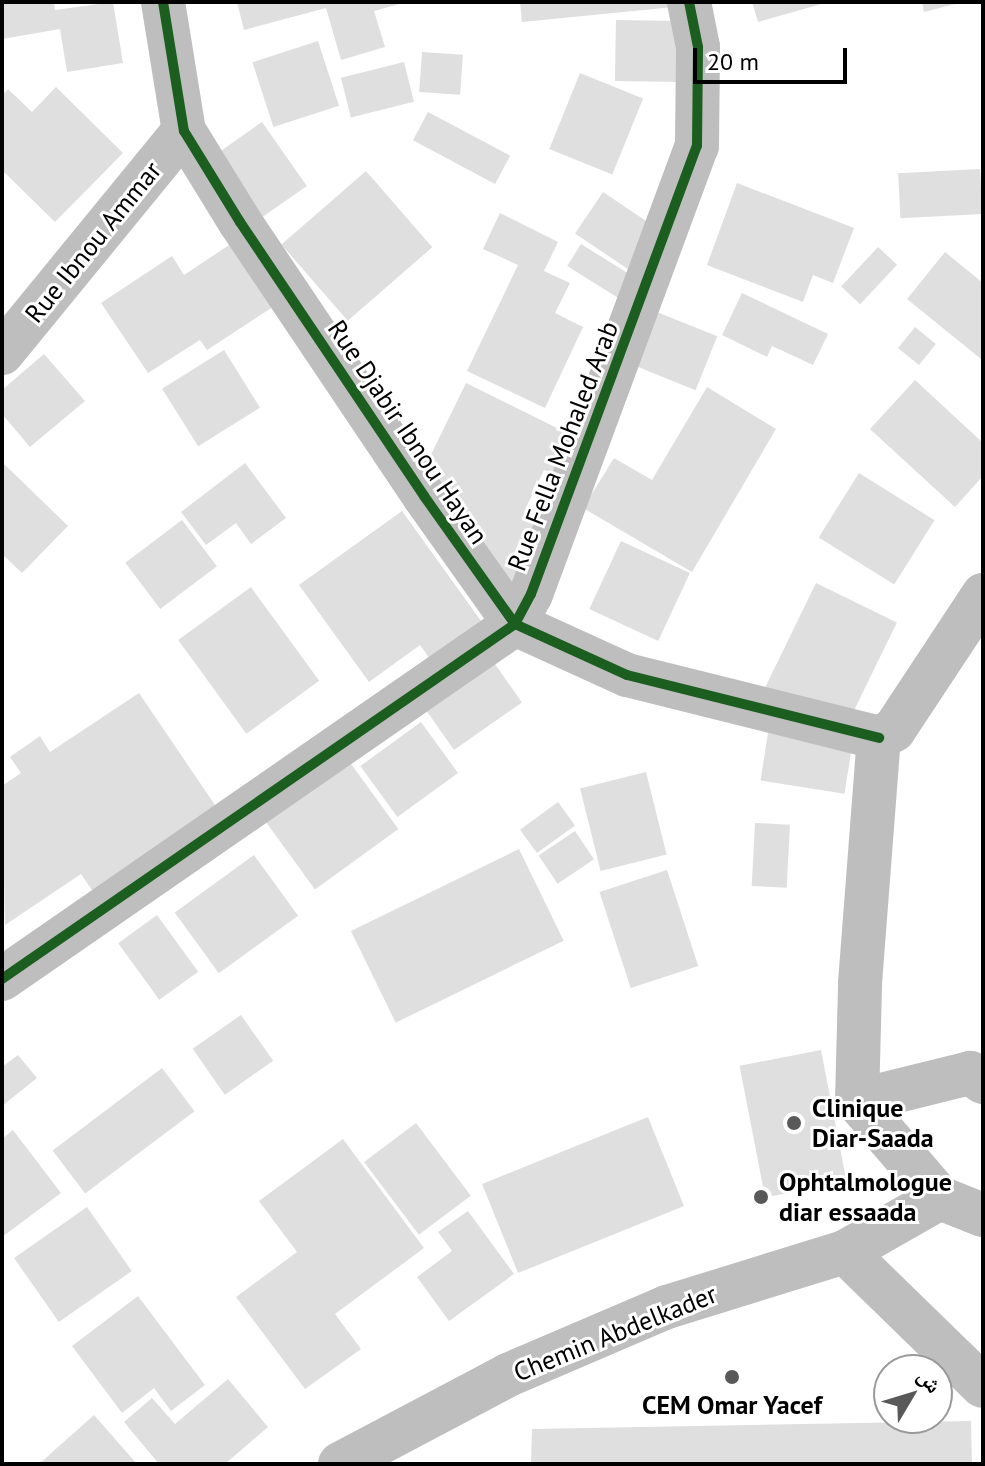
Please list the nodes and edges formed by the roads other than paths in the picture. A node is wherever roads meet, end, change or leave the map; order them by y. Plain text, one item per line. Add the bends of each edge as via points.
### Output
1 (163, 2) edge
2 (689, 2) edge
3 (184, 131) junction
4 (2, 353) edge
5 (983, 595) edge
6 (515, 624) junction
7 (879, 738) junction
8 (2, 979) edge
9 (983, 1082) edge
10 (857, 1101) junction
11 (940, 1198) junction
12 (983, 1215) edge
13 (845, 1252) junction
14 (983, 1386) edge
15 (340, 1464) edge

1 - 3 street, Rue Djabir Ibnou Hayan
2 - 6 street, Rue Fella Mohaled Arab via 698,47 697,146 531,594
3 - 4 street, Rue Ibnou Ammar
3 - 6 street, Rue Djabir Ibnou Hayan via 415,483
5 - 7 street via 894,730
6 - 7 street via 627,675
6 - 8 street, Rue Fella Mohaled Arab
7 - 10 street via 860,983
9 - 10 street via 970,1073
10 - 11 street
11 - 12 street
11 - 13 street, Chemin Abdelkader
13 - 14 street
13 - 15 street, Chemin Abdelkader via 667,1307 508,1375

